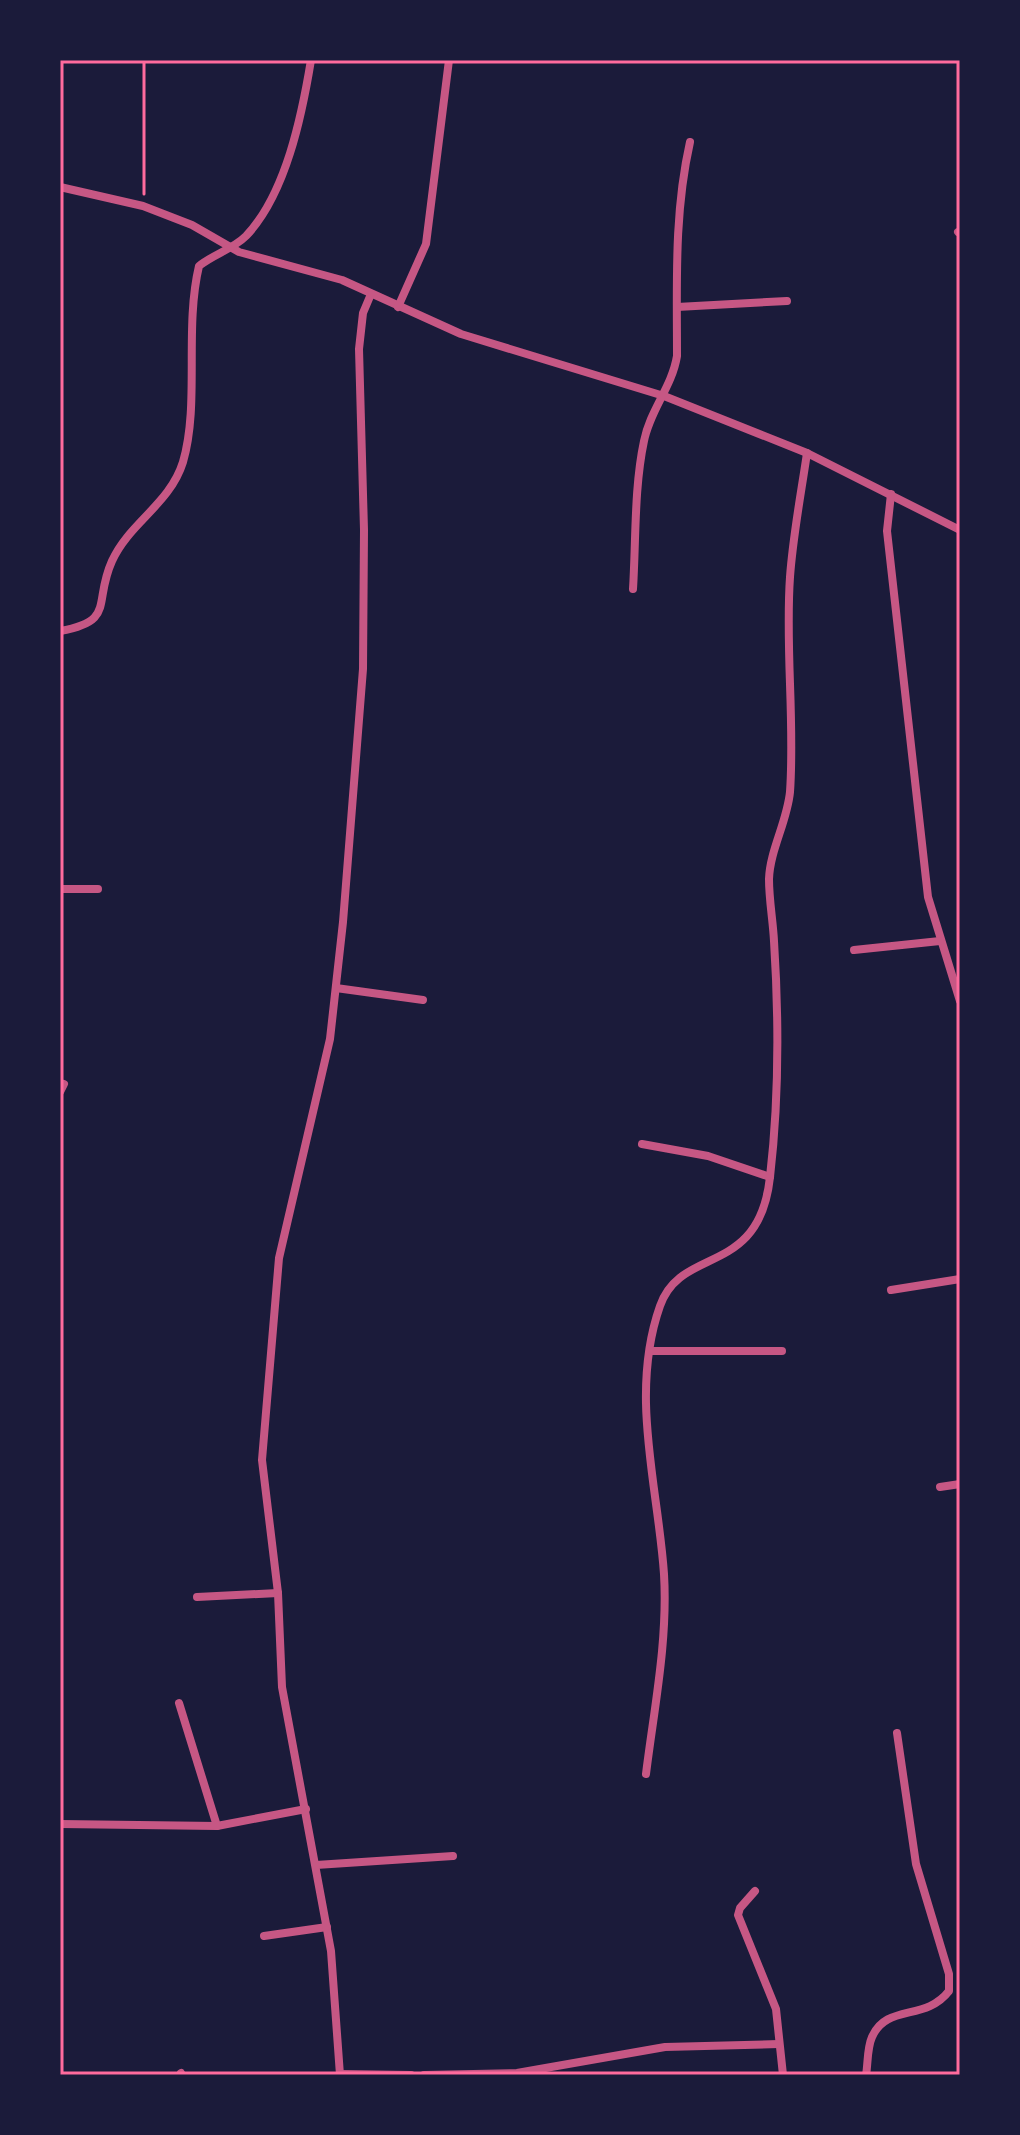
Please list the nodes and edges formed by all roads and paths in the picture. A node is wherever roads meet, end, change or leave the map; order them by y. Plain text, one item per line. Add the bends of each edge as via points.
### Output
1 (144, 60) edge
2 (311, 60) edge
3 (449, 60) edge
4 (690, 142) dead end
5 (60, 187) edge
6 (143, 206) junction
7 (230, 247) junction
8 (371, 294) junction
9 (787, 301) dead end
10 (398, 307) junction
11 (677, 307) junction
12 (664, 396) junction
13 (807, 453) junction
14 (891, 494) junction
15 (960, 530) edge
16 (633, 589) dead end
17 (60, 631) edge
18 (60, 889) edge
19 (98, 889) dead end
20 (940, 941) junction
21 (854, 950) dead end
22 (336, 988) junction
23 (423, 1000) dead end
24 (960, 1001) edge
25 (642, 1144) dead end
26 (770, 1177) junction
27 (960, 1279) edge
28 (891, 1290) dead end
29 (651, 1351) junction
30 (782, 1351) dead end
31 (960, 1484) edge
32 (940, 1487) dead end
33 (278, 1593) junction
34 (197, 1597) dead end
35 (179, 1703) dead end
36 (897, 1733) dead end
37 (646, 1774) dead end
38 (306, 1809) junction
39 (60, 1824) edge
40 (217, 1826) junction
41 (453, 1856) dead end
42 (316, 1865) junction
43 (755, 1891) dead end
44 (327, 1927) junction
45 (264, 1936) dead end
46 (779, 2044) junction
47 (340, 2075) edge
48 (411, 2075) edge
49 (424, 2075) edge
50 (783, 2075) edge
51 (866, 2075) edge

1 - 6 path
2 - 7 street via 305,98 278,183 252,229
3 - 10 street via 426,244
4 - 11 street via 680,187
5 - 6 street
6 - 7 street
7 - 8 street via 307,268
7 - 17 street via 199,266 192,294 187,433 173,487 111,562 96,618 88,626
8 - 10 street
8 - 22 street via 359,349 363,669
9 - 11 street
10 - 12 street via 496,346
11 - 12 street via 677,356
12 - 13 street
12 - 16 street via 649,420 643,444
13 - 14 street
13 - 26 street via 790,579 790,790 769,878 776,1070
14 - 15 street
14 - 20 street via 887,531 928,897
18 - 19 street
20 - 21 street
20 - 24 street
22 - 23 street
22 - 33 street via 327,1051 279,1258 264,1413 262,1460
25 - 26 street via 708,1156
26 - 29 street via 765,1207 750,1235 671,1288 660,1305
27 - 28 street
29 - 30 street
29 - 37 street via 646,1414 665,1616
31 - 32 street
33 - 34 street
33 - 38 street via 282,1687
35 - 40 street
36 - 51 street via 916,1864 949,1974 949,1991 938,2005 886,2021 872,2037
38 - 40 street
38 - 42 street
39 - 40 street
41 - 42 street
42 - 44 street
43 - 46 street via 738,1915 776,2009
44 - 45 street
44 - 47 street
46 - 49 street via 665,2047 517,2073
46 - 50 street
47 - 48 street

